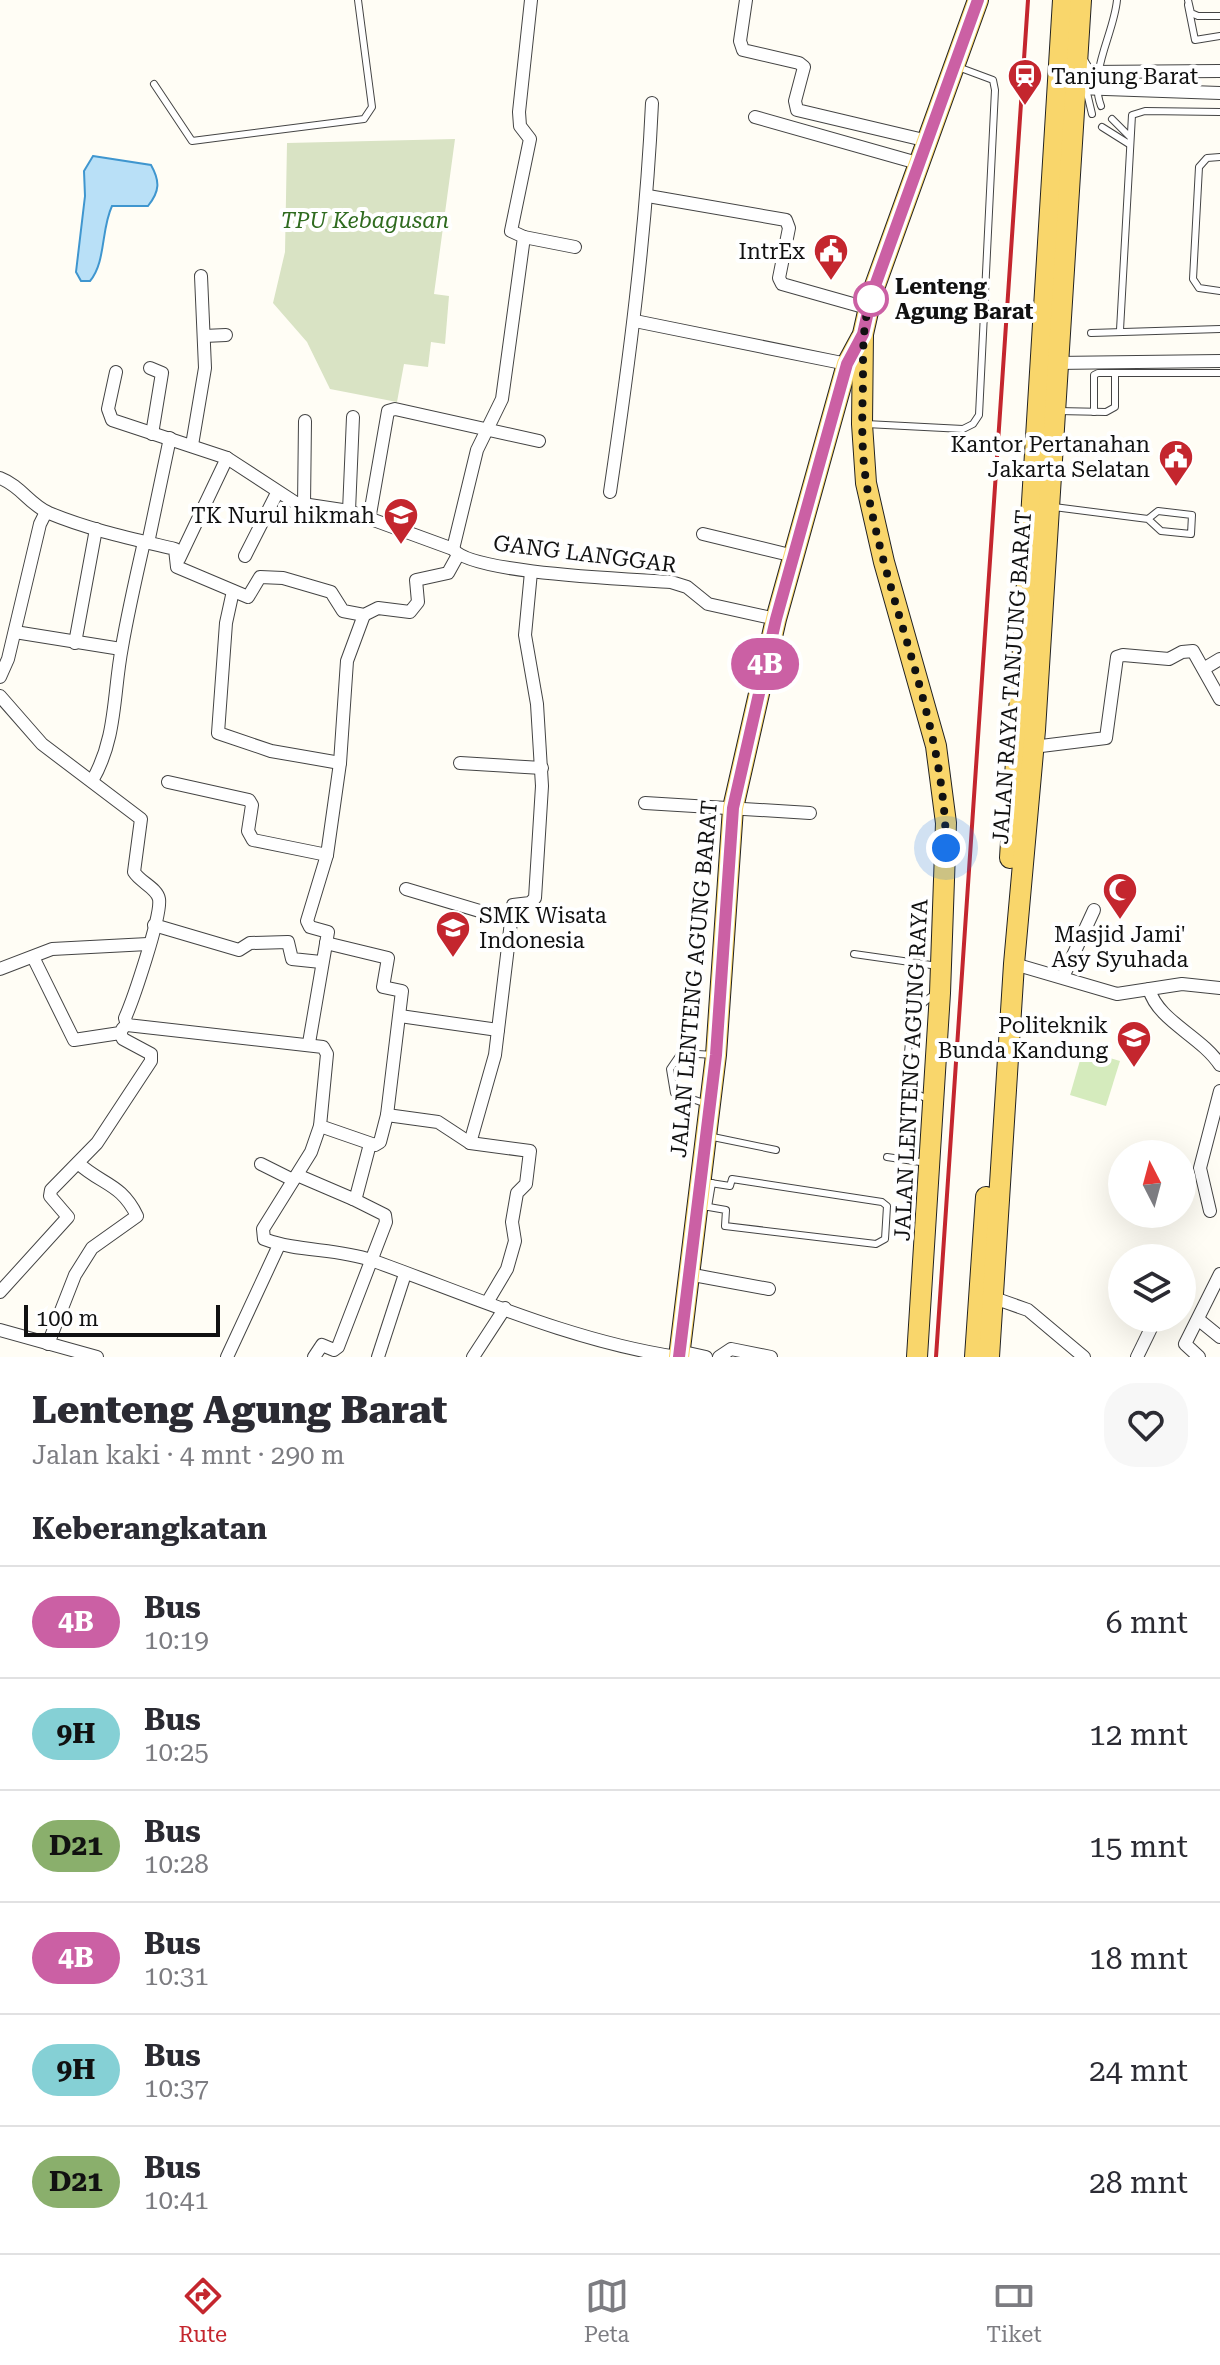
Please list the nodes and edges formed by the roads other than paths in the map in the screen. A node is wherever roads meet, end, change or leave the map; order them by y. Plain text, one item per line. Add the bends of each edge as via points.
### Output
1 (358, 0) edge
2 (531, 0) edge
3 (746, 0) edge
4 (978, 0) edge
5 (1063, 0) edge
6 (1081, 0) edge
7 (1117, 0) edge
8 (1188, 2) edge
9 (1220, 16) edge
10 (1220, 36) edge
11 (954, 65) junction
12 (1220, 71) edge
13 (1084, 75) junction
14 (154, 84) dead end
15 (1220, 93) edge
16 (652, 103) dead end
17 (1101, 106) dead end
18 (1220, 112) edge
19 (1092, 114) dead end
20 (755, 117) dead end
21 (1112, 119) dead end
22 (1102, 127) dead end
23 (1129, 140) junction
24 (928, 141) junction
25 (1220, 157) edge
26 (921, 164) junction
27 (648, 196) junction
28 (524, 237) junction
29 (575, 247) dead end
30 (201, 276) dead end
31 (1220, 291) edge
32 (867, 308) junction
33 (635, 321) junction
34 (1220, 329) edge
35 (1120, 330) junction
36 (1091, 333) dead end
37 (863, 334) junction
38 (226, 335) dead end
39 (204, 336) junction
40 (1220, 361) edge
41 (1055, 363) junction
42 (847, 364) junction
43 (150, 368) dead end
44 (116, 372) dead end
45 (1115, 373) junction
46 (1220, 373) edge
47 (1053, 411) junction
48 (1094, 412) junction
49 (353, 417) dead end
50 (305, 421) dead end
51 (862, 424) junction
52 (486, 430) junction
53 (152, 434) junction
54 (170, 438) junction
55 (539, 441) dead end
56 (192, 445) junction
57 (227, 458) junction
58 (0, 478) edge
59 (610, 492) dead end
60 (277, 493) junction
61 (304, 505) junction
62 (1047, 505) junction
63 (349, 511) junction
64 (46, 512) junction
65 (1148, 519) junction
66 (369, 520) junction
67 (96, 529) junction
68 (703, 534) dead end
69 (146, 542) junction
70 (455, 552) junction
71 (245, 556) dead end
72 (794, 556) junction
73 (178, 560) junction
74 (531, 572) junction
75 (233, 591) junction
76 (364, 615) junction
77 (776, 619) junction
78 (15, 632) junction
79 (75, 643) junction
80 (121, 649) junction
81 (1220, 659) edge
82 (1205, 668) junction
83 (0, 677) edge
84 (0, 696) edge
85 (1220, 699) edge
86 (1029, 735) junction
87 (340, 763) junction
88 (460, 763) dead end
89 (542, 768) junction
90 (92, 781) junction
91 (168, 782) dead end
92 (645, 803) dead end
93 (733, 808) junction
94 (810, 813) dead end
95 (327, 855) junction
96 (406, 889) dead end
97 (1094, 910) dead end
98 (513, 921) junction
99 (154, 925) junction
100 (326, 943) junction
101 (148, 944) junction
102 (854, 954) dead end
103 (33, 957) junction
104 (321, 962) junction
105 (1014, 964) junction
106 (941, 966) junction
107 (0, 969) edge
108 (1063, 977) junction
109 (1220, 988) edge
110 (1149, 989) junction
111 (940, 993) junction
112 (400, 1016) junction
113 (123, 1028) junction
114 (498, 1030) junction
115 (309, 1043) junction
116 (716, 1055) junction
117 (1220, 1065) edge
118 (1220, 1091) edge
119 (933, 1101) junction
120 (710, 1105) junction
121 (387, 1115) junction
122 (320, 1126) junction
123 (705, 1136) junction
124 (470, 1143) junction
125 (370, 1144) junction
126 (776, 1150) dead end
127 (887, 1157) dead end
128 (78, 1163) junction
129 (261, 1164) dead end
130 (930, 1164) junction
131 (295, 1177) junction
132 (705, 1182) junction
133 (353, 1199) junction
134 (702, 1206) junction
135 (1210, 1211) dead end
136 (279, 1245) junction
137 (369, 1260) junction
138 (405, 1274) junction
139 (688, 1274) junction
140 (1219, 1279) edge
141 (769, 1289) dead end
142 (0, 1292) edge
143 (994, 1298) junction
144 (488, 1301) junction
145 (505, 1308) junction
146 (1199, 1320) junction
147 (0, 1330) edge
148 (1149, 1332) edge
149 (1220, 1337) edge
150 (47, 1344) junction
151 (678, 1355) edge
152 (41, 1357) edge
153 (97, 1357) edge
154 (227, 1357) edge
155 (314, 1357) edge
156 (378, 1357) edge
157 (473, 1357) edge
158 (706, 1357) edge
159 (719, 1357) edge
160 (771, 1357) edge
161 (917, 1357) edge
162 (975, 1357) edge
163 (989, 1357) edge
164 (1084, 1357) edge
165 (1137, 1357) edge
166 (1199, 1357) edge

1 - 14 lane via 372,107 364,119 192,141
2 - 28 street via 519,112 520,126 530,139 511,231
3 - 24 street via 743,50 804,67 797,110
4 - 11 main road, JALAN LENTENG AGUNG RAYA
5 - 13 main road
6 - 13 main road, JALAN RAYA TANJUNG BARAT
7 - 13 lane via 1115,23
8 - 9 lane via 1191,13
8 - 10 lane via 1195,40
11 - 24 main road, JALAN LENTENG AGUNG RAYA
11 - 51 lane via 993,80 995,90 979,415 963,429
12 - 13 street
13 - 15 street
13 - 17 lane
13 - 19 lane
13 - 41 main road, JALAN RAYA TANJUNG BARAT
13 - 86 main road
16 - 27 street
18 - 23 lane via 1138,112 1130,118
20 - 26 street
21 - 23 lane
22 - 23 lane
23 - 35 lane
24 - 26 main road, JALAN LENTENG AGUNG RAYA
25 - 31 lane via 1207,158 1199,167 1193,279 1199,288
26 - 32 main road, JALAN LENTENG AGUNG RAYA
27 - 32 street via 786,220 782,284
27 - 33 street
28 - 29 street
28 - 52 street via 502,399
30 - 39 street
32 - 37 main road, JALAN LENTENG AGUNG RAYA
33 - 42 street
33 - 59 street
34 - 35 lane
35 - 36 lane
37 - 42 main road, JALAN LENTENG AGUNG BARAT
37 - 51 main road, JALAN LENTENG AGUNG RAYA
38 - 39 street
39 - 56 street via 202,391
40 - 41 street
41 - 47 main road, JALAN RAYA TANJUNG BARAT
42 - 72 main road, JALAN LENTENG AGUNG BARAT
43 - 53 street via 162,373
44 - 53 street, GANG LANGGAR via 108,409 112,420
45 - 46 lane
45 - 48 lane via 1115,407
45 - 48 lane via 1094,375
47 - 48 lane
47 - 62 main road, JALAN RAYA TANJUNG BARAT
49 - 63 street
50 - 61 street
51 - 106 main road, JALAN LENTENG AGUNG RAYA via 873,516 943,788
52 - 55 street
52 - 66 street via 388,411
52 - 70 street
53 - 54 street, GANG LANGGAR
54 - 56 street, GANG LANGGAR
54 - 69 street
56 - 57 street, GANG LANGGAR
57 - 60 street, GANG LANGGAR
57 - 73 street
58 - 64 street via 20,486
60 - 61 street, GANG LANGGAR
60 - 71 street
61 - 63 street, GANG LANGGAR
62 - 65 lane
62 - 86 main road, JALAN RAYA TANJUNG BARAT
63 - 66 street, GANG LANGGAR
64 - 67 street
64 - 78 street
65 - 65 lane via 1158,511 1192,515 1191,534 1161,531
66 - 70 street, GANG LANGGAR
67 - 69 street
67 - 79 street
68 - 72 street
69 - 73 street via 175,549
69 - 80 street
70 - 74 street, GANG LANGGAR
70 - 76 street via 448,573 416,580 414,610 378,608
72 - 77 main road, JALAN LENTENG AGUNG BARAT
73 - 75 street via 177,567
74 - 77 street, GANG LANGGAR via 671,582 708,604
74 - 89 street via 525,635
75 - 76 street via 251,597 260,577 283,578 331,592 340,609
75 - 87 street via 218,733 271,751
76 - 87 street via 347,661
77 - 93 main road, JALAN LENTENG AGUNG BARAT
78 - 79 street
78 - 83 street
79 - 80 street
80 - 90 street via 110,739
81 - 82 street
82 - 85 street
82 - 86 street via 1189,650 1169,659 1117,657 1106,738
84 - 90 street via 42,744
86 - 105 main road, JALAN RAYA TANJUNG BARAT
86 - 162 main road
87 - 95 street
88 - 89 street
89 - 98 street via 535,898 515,903
90 - 99 street via 141,819 133,868 159,896
91 - 95 street via 249,800 248,831 253,840
92 - 93 street
93 - 94 street
93 - 116 main road, JALAN LENTENG AGUNG BARAT
95 - 100 street via 307,921 310,927 326,929
96 - 98 street
97 - 108 street
98 - 114 street
99 - 101 street
99 - 104 street via 239,950 250,943 288,942 292,959
100 - 104 street
100 - 112 street via 388,958 383,987 402,991
101 - 103 street via 52,949
101 - 113 street via 143,978
102 - 106 lane
103 - 107 street
103 - 113 street via 74,1040
104 - 115 street
105 - 108 street
105 - 143 main road, JALAN RAYA TANJUNG BARAT
106 - 111 main road, JALAN LENTENG AGUNG RAYA
108 - 110 street via 1117,994
109 - 110 street via 1182,984
110 - 117 street via 1153,1004 1200,1041
111 - 119 main road, JALAN LENTENG AGUNG RAYA
111 - 119 lane via 916,1009 906,1082 910,1091
112 - 114 street
112 - 121 street
113 - 115 street
113 - 128 street via 123,1039 153,1056 97,1143
114 - 124 street
115 - 122 street via 327,1054
116 - 120 main road, JALAN LENTENG AGUNG BARAT
116 - 120 lane via 681,1053 670,1069 674,1093
118 - 135 street via 1200,1168
119 - 130 main road, JALAN LENTENG AGUNG RAYA
120 - 123 main road, JALAN LENTENG AGUNG BARAT
121 - 124 street via 438,1122
121 - 125 street via 380,1142
122 - 125 street
122 - 131 street
123 - 126 lane
123 - 132 main road, JALAN LENTENG AGUNG BARAT
124 - 144 street via 530,1151 526,1184 517,1193 512,1222 515,1241 507,1269
125 - 133 street
127 - 130 lane
128 - 142 street via 50,1192 68,1217
128 - 150 street via 119,1188 137,1216 92,1248
129 - 131 street
130 - 161 main road, JALAN LENTENG AGUNG RAYA
131 - 133 street
131 - 136 street via 262,1234
132 - 134 main road, JALAN LENTENG AGUNG BARAT
132 - 134 lane via 730,1186 732,1179 882,1202 887,1206 885,1239 876,1244 725,1226 726,1210
133 - 137 street via 386,1218
134 - 139 main road, JALAN LENTENG AGUNG BARAT
136 - 137 street
136 - 154 street
137 - 138 street
137 - 155 street via 338,1347 322,1345
138 - 144 street
138 - 156 street
139 - 141 street
139 - 151 main road, JALAN LENTENG AGUNG BARAT
140 - 146 street
143 - 163 main road, JALAN RAYA TANJUNG BARAT
143 - 164 street via 1028,1310
144 - 145 street
145 - 151 street via 548,1327 625,1349
145 - 157 street
146 - 149 street
146 - 166 street via 1185,1344
147 - 150 street
148 - 165 street
150 - 152 street
150 - 153 street
151 - 158 street
159 - 160 street via 731,1349

